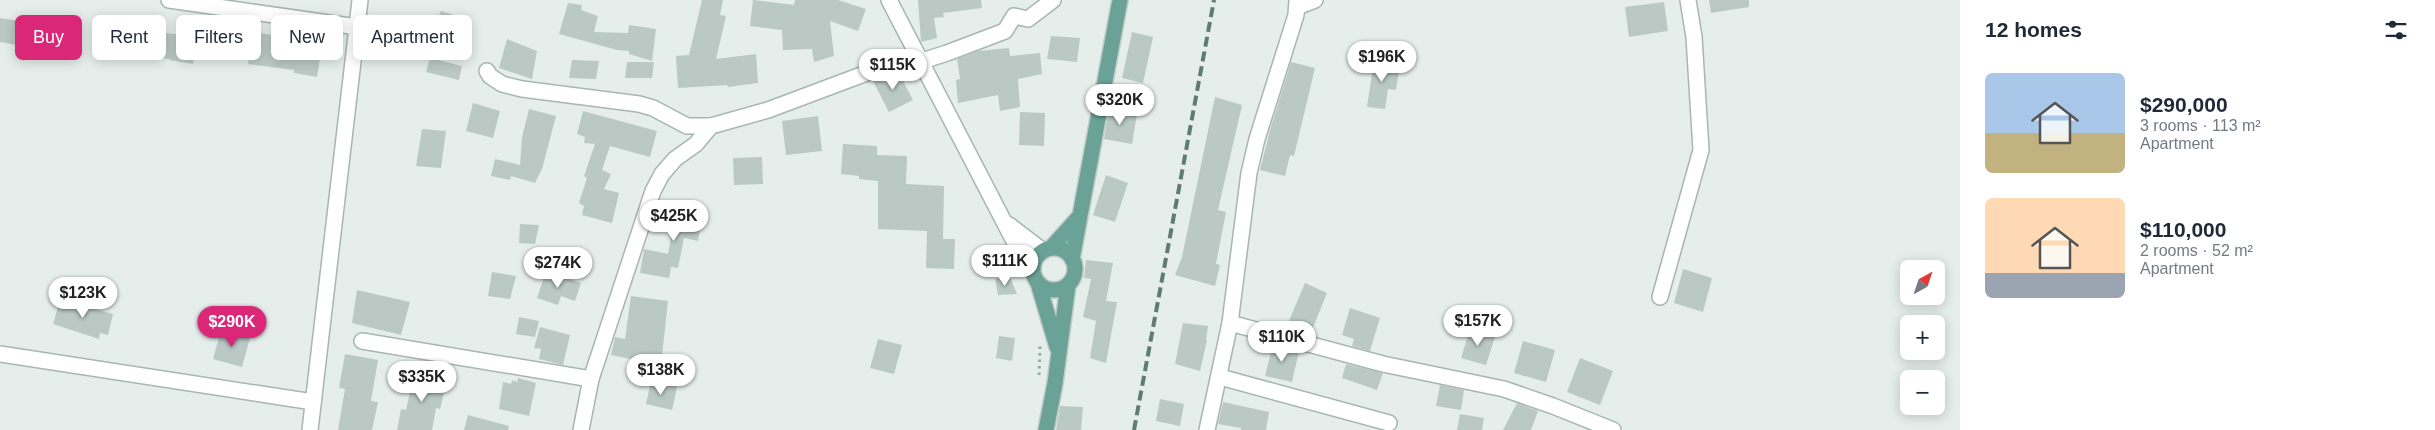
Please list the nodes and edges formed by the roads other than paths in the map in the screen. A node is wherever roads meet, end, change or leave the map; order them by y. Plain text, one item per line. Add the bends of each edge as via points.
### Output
1 (169, 0) edge
2 (360, 0) edge
3 (889, 0) edge
4 (1053, 0) edge
5 (1120, 0) edge
6 (1314, 0) edge
7 (1688, 0) edge
8 (1299, 2) edge
9 (358, 15) edge
10 (353, 26) edge
11 (353, 60) edge
12 (922, 61) junction
13 (487, 71) dead end
14 (712, 126) junction
15 (1078, 218) junction
16 (1006, 222) junction
17 (1047, 250) junction
18 (1072, 259) junction
19 (1035, 278) junction
20 (1068, 285) junction
21 (1660, 297) dead end
22 (1230, 323) junction
23 (362, 341) dead end
24 (1058, 348) junction
25 (0, 354) edge
26 (1220, 377) junction
27 (591, 379) junction
28 (313, 402) junction
29 (1390, 423) dead end
30 (310, 430) edge
31 (582, 430) edge
32 (1046, 430) edge
33 (1207, 430) edge
34 (1613, 430) edge

1 - 10 street
2 - 9 street
3 - 12 street
4 - 12 street via 1028,19 1014,16 1005,31
5 - 15 main road
6 - 8 street
7 - 21 street via 1694,37 1701,150
8 - 22 street via 1249,173
11 - 28 street
12 - 14 street via 896,62 768,110
12 - 16 street
13 - 14 street via 502,84 522,89 639,104 687,126
14 - 27 street via 662,174 653,191
15 - 17 main road
15 - 18 main road
16 - 17 street
16 - 19 street
17 - 18 main road via 1063,250
17 - 19 main road via 1034,260
18 - 20 main road via 1075,270
19 - 20 main road via 1045,289 1053,291
19 - 24 main road
20 - 24 main road
22 - 26 street
22 - 34 street via 1383,364 1504,390
23 - 27 street
24 - 32 main road
25 - 28 street
26 - 29 street
26 - 33 street
27 - 31 street
28 - 30 street

